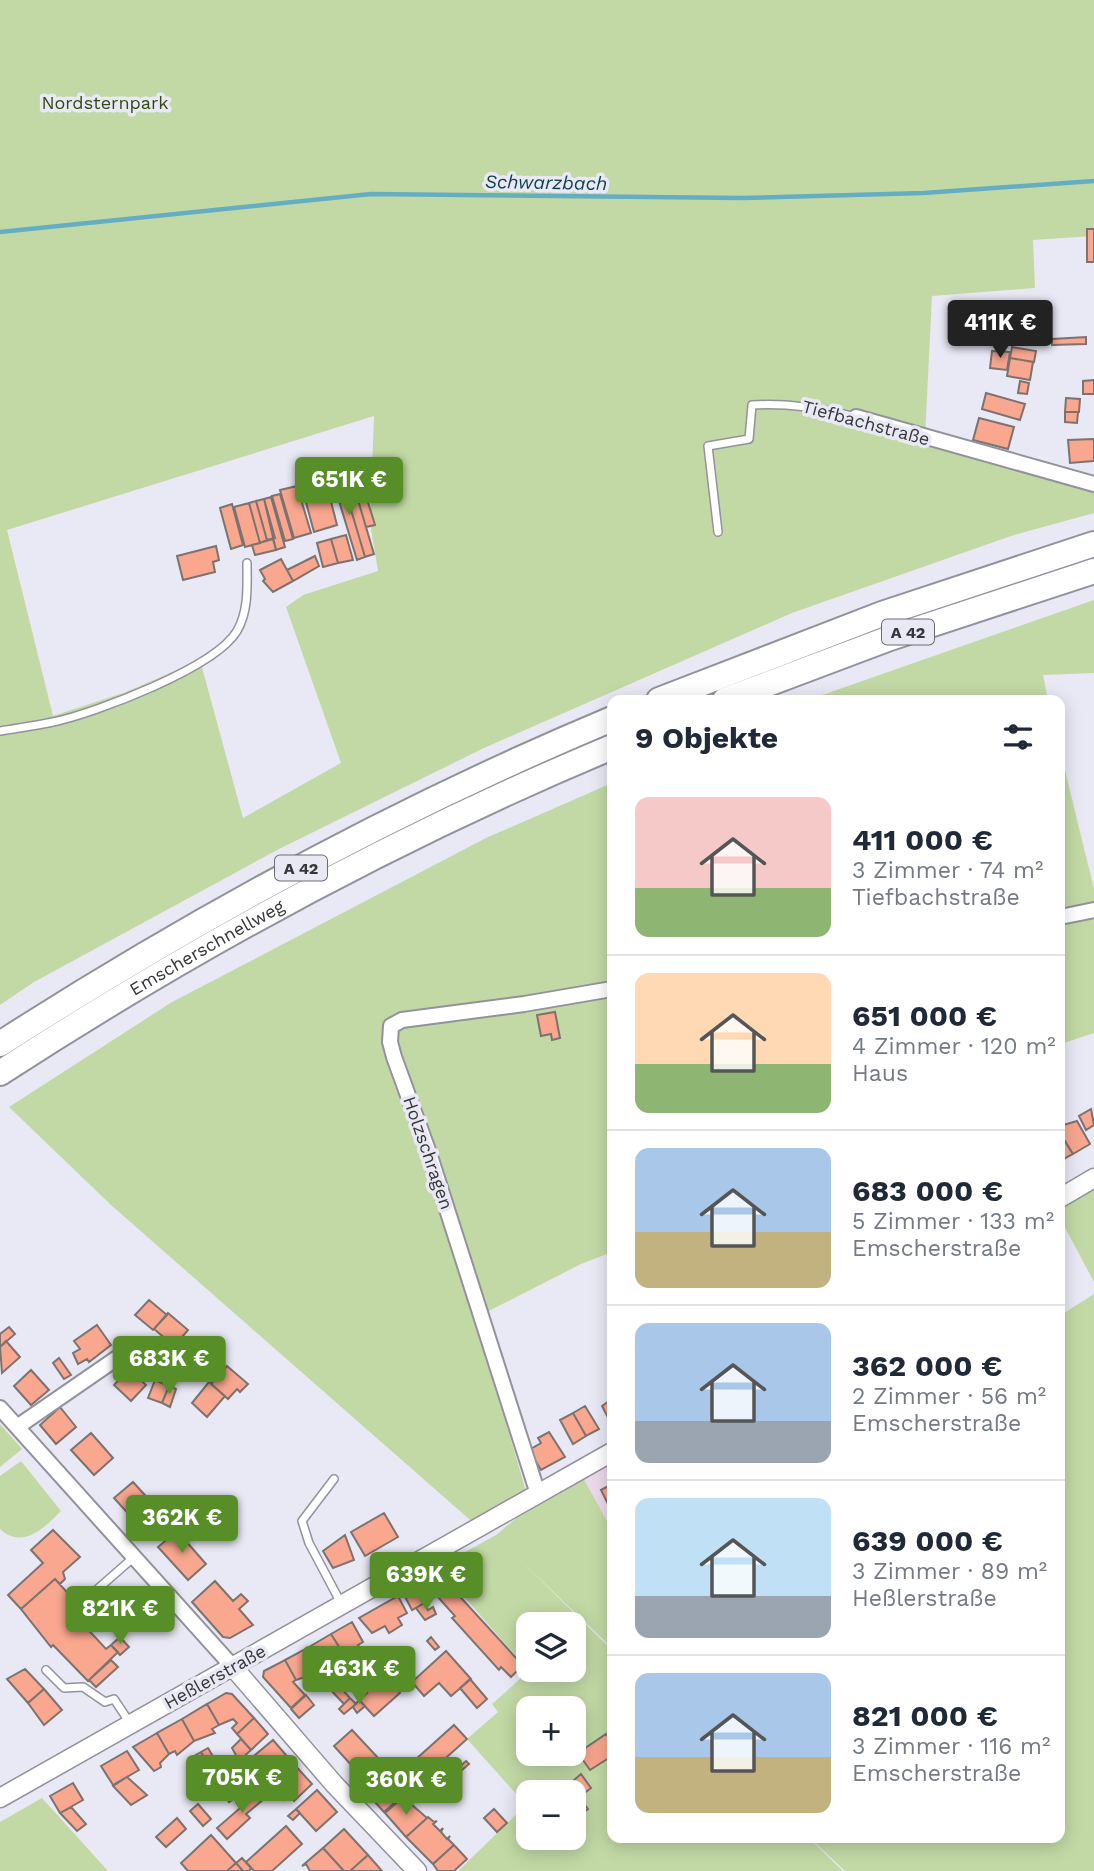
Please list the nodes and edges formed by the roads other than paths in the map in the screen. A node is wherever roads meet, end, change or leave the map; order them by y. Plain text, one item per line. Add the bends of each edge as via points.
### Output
1 (856, 417) joint
2 (1094, 484) edge
3 (718, 532) dead end
4 (1094, 544) edge
5 (247, 564) dead end
6 (1094, 571) edge
7 (672, 695) edge
8 (738, 695) edge
9 (607, 721) edge
10 (0, 731) edge
11 (607, 749) edge
12 (1094, 909) edge
13 (1065, 916) edge
14 (607, 990) edge
15 (2, 1042) edge
16 (0, 1073) edge
17 (1094, 1178) edge
18 (1065, 1195) edge
19 (172, 1367) dead end
20 (0, 1408) edge
21 (17, 1427) junction
22 (607, 1455) edge
23 (334, 1479) dead end
24 (536, 1495) junction
25 (133, 1558) junction
26 (342, 1605) junction
27 (105, 1622) dead end
28 (233, 1667) junction
29 (46, 1670) dead end
30 (131, 1724) junction
31 (0, 1798) edge
32 (417, 1871) edge

1 - 2 street, Tiefbachstraße
1 - 3 lane, Tiefbachstraße via 783,403 752,405 749,439 708,446
4 - 7 highway, A 42 via 882,614
5 - 10 lane via 247,600 236,632 204,661 180,675 72,717
6 - 8 highway, A 42 via 890,638
9 - 15 highway, Emscherschnellweg / A 42 via 395,818 150,951
11 - 16 highway, Emscherschnellweg / A 42 via 384,852 163,972
12 - 13 street
14 - 24 street, Holzschragen via 402,1020 391,1026 390,1033
17 - 18 street
19 - 21 street via 146,1354 120,1356
20 - 21 street
21 - 25 street
22 - 24 street, Heßlerstraße
23 - 26 lane via 302,1521
24 - 26 street, Heßlerstraße
25 - 27 lane via 85,1600
25 - 28 street
26 - 28 street, Heßlerstraße
28 - 30 street, Heßlerstraße
28 - 32 street
29 - 30 lane via 64,1688 83,1687 105,1702 114,1699
30 - 31 street, Heßlerstraße

